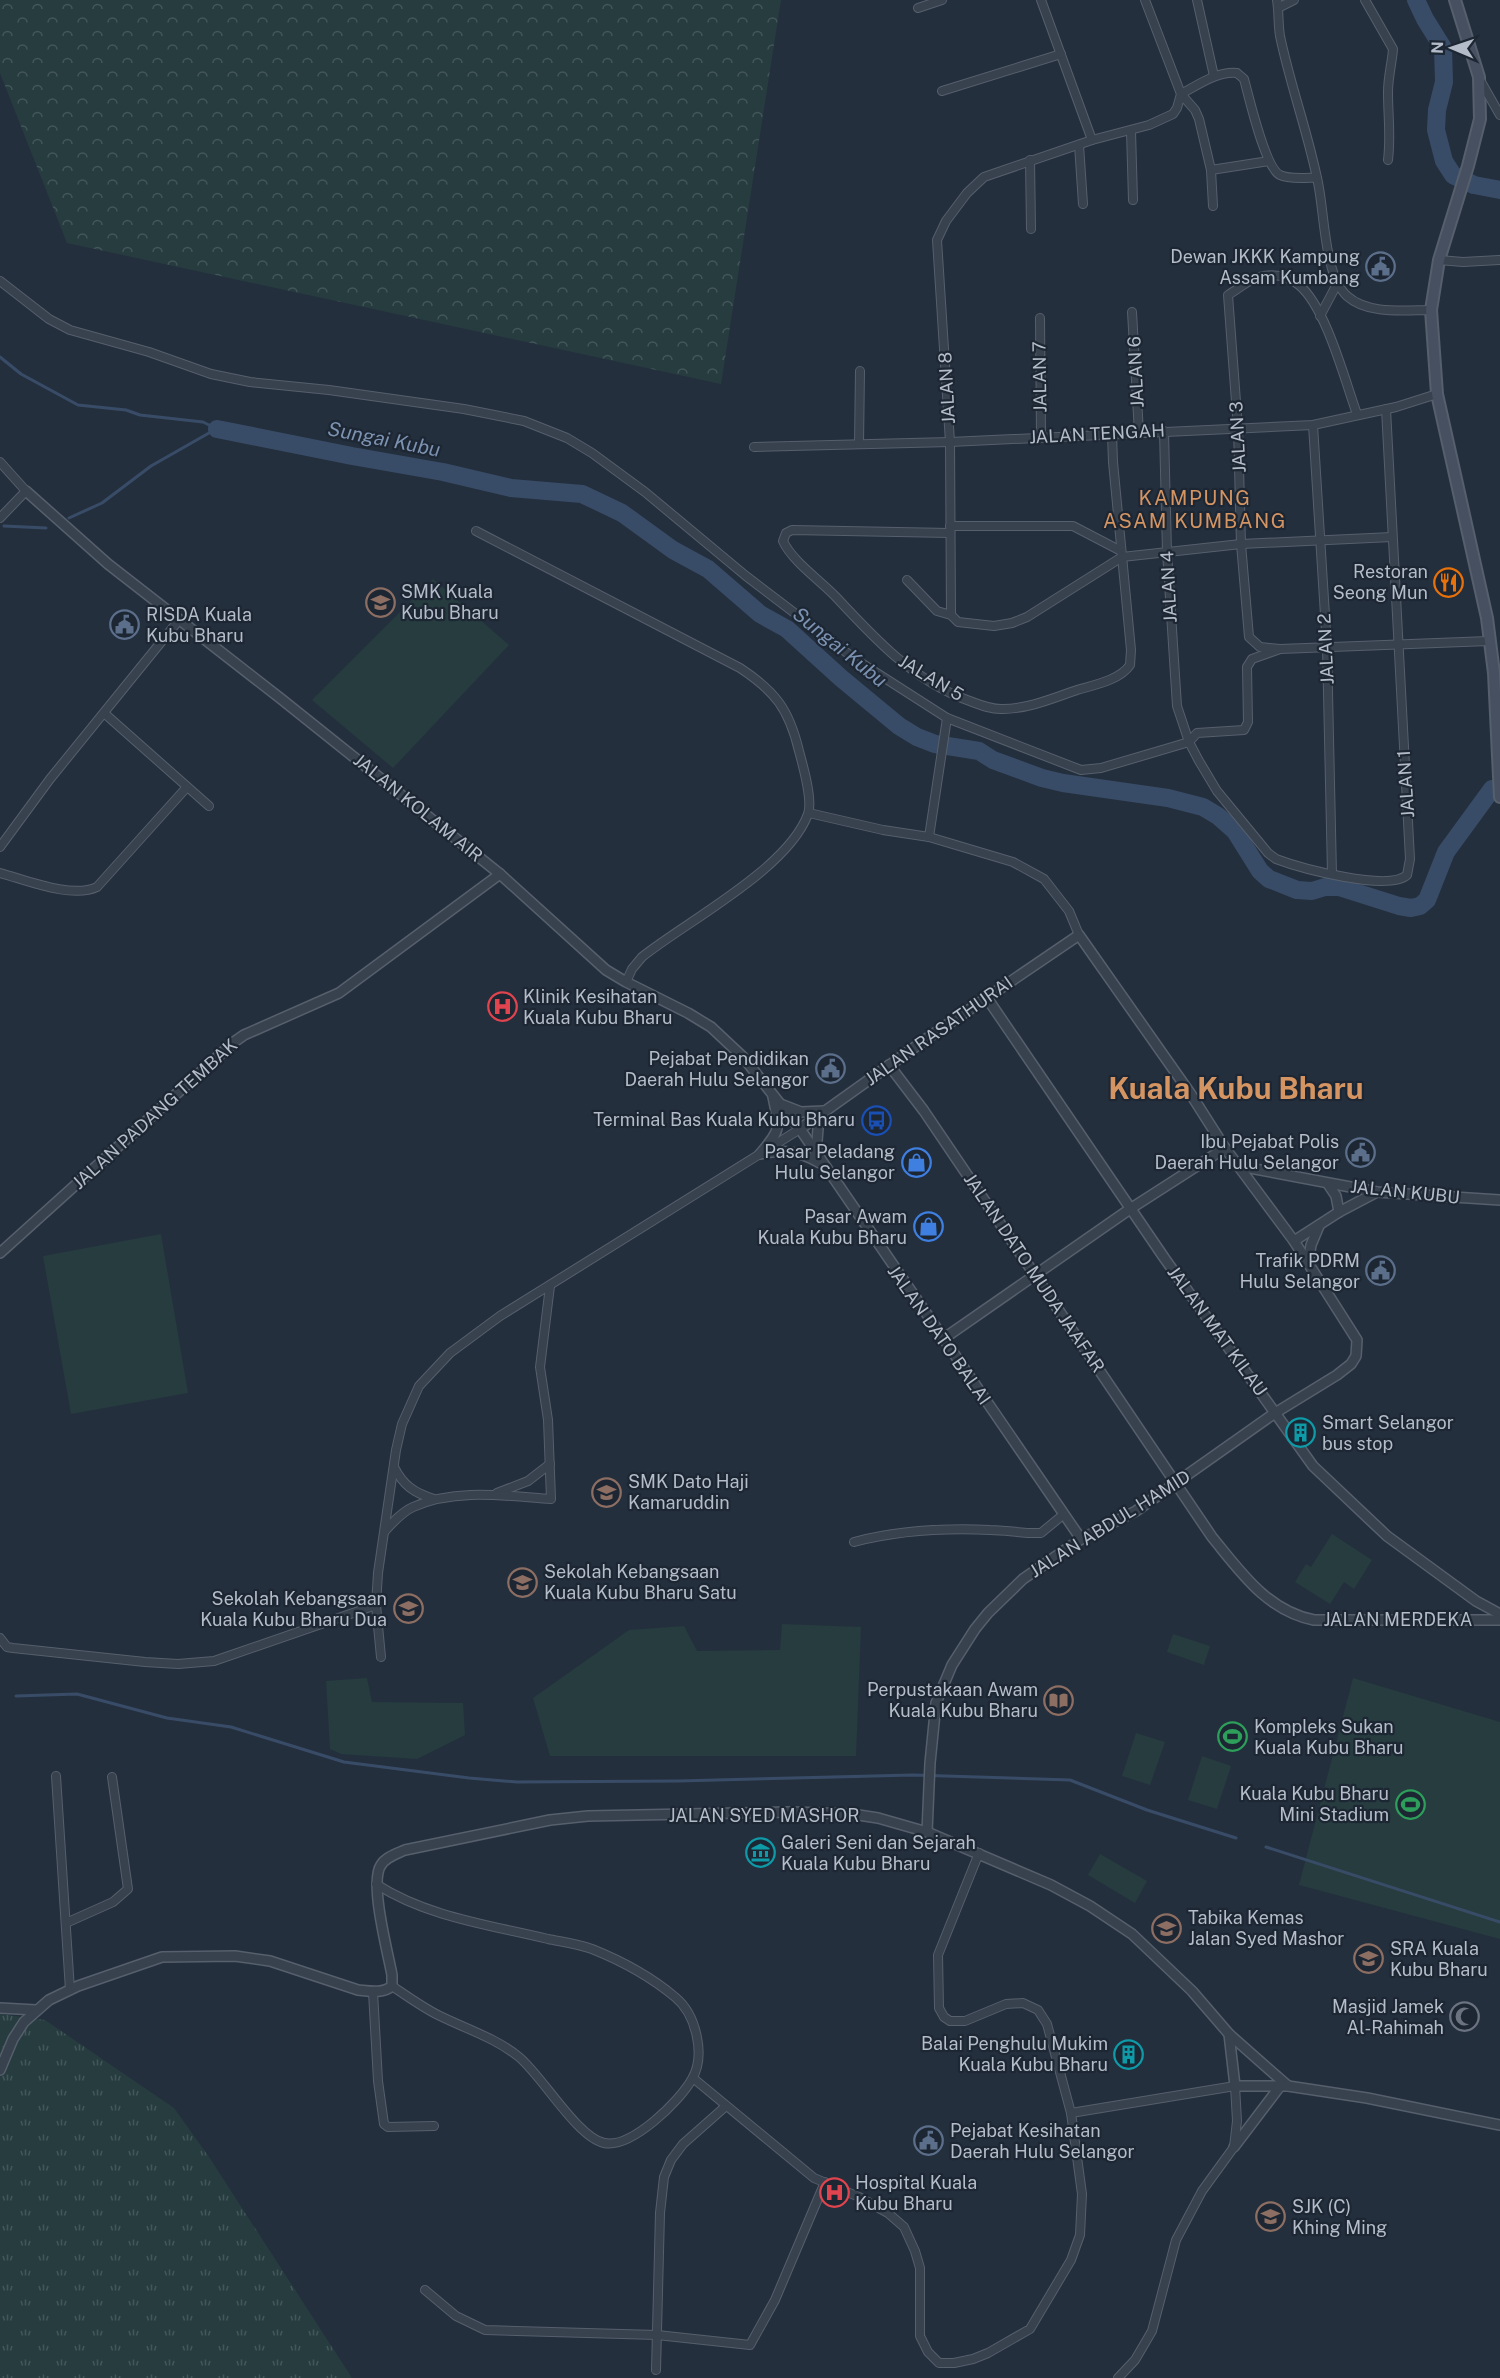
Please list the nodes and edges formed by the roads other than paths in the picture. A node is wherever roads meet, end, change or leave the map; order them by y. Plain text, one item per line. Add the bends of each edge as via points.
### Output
1 (942, 0) edge
2 (1042, 0) edge
3 (1145, 0) edge
4 (1197, 0) edge
5 (1294, 0) edge
6 (1365, 0) edge
7 (1455, 0) edge
8 (1277, 4) edge
9 (918, 8) dead end
10 (1061, 54) junction
11 (1214, 76) junction
12 (1479, 77) junction
13 (942, 91) dead end
14 (1181, 94) junction
15 (1500, 115) edge
16 (1131, 131) junction
17 (1092, 140) junction
18 (1079, 145) junction
19 (1030, 160) junction
20 (1388, 160) dead end
21 (1269, 161) junction
22 (1211, 170) junction
23 (1317, 178) junction
24 (1133, 200) dead end
25 (1083, 204) dead end
26 (1213, 206) dead end
27 (1031, 229) dead end
28 (1439, 260) junction
29 (1499, 260) edge
30 (0, 280) edge
31 (1337, 284) junction
32 (1431, 310) junction
33 (1132, 312) dead end
34 (1320, 316) junction
35 (1040, 318) dead end
36 (860, 371) dead end
37 (1437, 394) junction
38 (1386, 409) junction
39 (1357, 414) junction
40 (1313, 425) junction
41 (1238, 428) junction
42 (1164, 430) junction
43 (1139, 433) junction
44 (1113, 434) junction
45 (1041, 436) junction
46 (950, 442) junction
47 (859, 444) junction
48 (754, 447) dead end
49 (0, 462) edge
50 (26, 491) junction
51 (0, 518) edge
52 (950, 529) junction
53 (476, 531) dead end
54 (1392, 537) junction
55 (1320, 541) junction
56 (1241, 544) junction
57 (1167, 552) junction
58 (1121, 554) junction
59 (907, 580) dead end
60 (951, 615) junction
61 (179, 620) junction
62 (1489, 641) junction
63 (1397, 645) junction
64 (1327, 647) junction
65 (1280, 649) junction
66 (104, 713) junction
67 (947, 718) junction
68 (1189, 742) junction
69 (1498, 760) edge
70 (187, 787) junction
71 (1500, 797) edge
72 (209, 806) dead end
73 (809, 813) junction
74 (929, 837) junction
75 (0, 847) edge
76 (0, 873) edge
77 (500, 874) junction
78 (1332, 874) junction
79 (1080, 935) junction
80 (626, 982) junction
81 (987, 998) junction
82 (889, 1065) junction
83 (771, 1092) junction
84 (781, 1104) junction
85 (822, 1113) junction
86 (800, 1129) junction
87 (1225, 1148) junction
88 (760, 1154) junction
89 (816, 1154) junction
90 (822, 1164) junction
91 (1239, 1166) junction
92 (1328, 1184) junction
93 (1377, 1192) junction
94 (1500, 1200) edge
95 (1130, 1209) junction
96 (1339, 1212) junction
97 (1319, 1226) junction
98 (1294, 1241) junction
99 (0, 1252) edge
100 (1308, 1263) junction
101 (1036, 1275) junction
102 (550, 1286) junction
103 (943, 1339) junction
104 (1275, 1413) junction
105 (550, 1464) junction
106 (393, 1467) junction
107 (1176, 1484) junction
108 (492, 1495) junction
109 (436, 1499) junction
110 (1064, 1514) junction
111 (385, 1531) junction
112 (1081, 1539) junction
113 (854, 1542) dead end
114 (1476, 1601) junction
115 (376, 1605) junction
116 (1500, 1614) edge
117 (1477, 1620) junction
118 (1500, 1620) edge
119 (0, 1638) edge
120 (381, 1657) dead end
121 (56, 1776) dead end
122 (112, 1777) dead end
123 (927, 1833) junction
124 (979, 1853) junction
125 (376, 1884) junction
126 (66, 1923) junction
127 (392, 1986) junction
128 (70, 1990) junction
129 (373, 1992) junction
130 (0, 2008) edge
131 (36, 2010) junction
132 (1229, 2034) junction
133 (0, 2070) edge
134 (693, 2079) junction
135 (1285, 2085) junction
136 (1235, 2086) junction
137 (726, 2106) junction
138 (1071, 2113) junction
139 (1500, 2125) edge
140 (434, 2126) dead end
141 (1234, 2147) junction
142 (825, 2182) junction
143 (425, 2290) dead end
144 (657, 2336) junction
145 (656, 2370) dead end
146 (1118, 2378) edge

1 - 9 street
2 - 10 street
3 - 14 street
4 - 11 street
5 - 8 street
6 - 20 street via 1393,49 1388,90
7 - 12 main road
8 - 23 street via 1280,35
10 - 13 street
10 - 17 street
11 - 14 street
11 - 21 street via 1233,72 1244,79
12 - 15 street
12 - 28 main road via 1480,119
14 - 16 street via 1173,114
14 - 22 street via 1195,110
16 - 17 street
16 - 24 street
17 - 18 street
18 - 19 street
18 - 25 street
19 - 27 street
19 - 46 street, JALAN 8 via 984,177 946,221 937,240
21 - 22 street
21 - 23 street via 1278,174
22 - 26 street
23 - 31 street via 1331,269
28 - 29 street
28 - 32 main road
30 - 67 street via 49,319 70,330 220,376 464,408 524,421 567,438 645,492 855,659
31 - 32 street via 1347,296 1364,305 1388,310
31 - 34 street
32 - 37 main road
33 - 43 street, JALAN 6
34 - 39 street, JALAN 3
34 - 41 street, JALAN 3 via 1305,291 1288,278 1255,279 1228,295
35 - 45 street, JALAN 7
36 - 47 street
37 - 38 street, JALAN TENGAH
37 - 62 main road
38 - 39 street, JALAN TENGAH
38 - 54 street, JALAN 1
39 - 40 street, JALAN TENGAH
40 - 41 street, JALAN TENGAH
40 - 55 street, JALAN 2
41 - 42 street, JALAN TENGAH
41 - 56 street, JALAN 3
42 - 43 street, JALAN TENGAH
42 - 57 street, JALAN 4
43 - 44 street, JALAN TENGAH
44 - 45 street, JALAN TENGAH
44 - 58 street, JALAN 5
45 - 46 street, JALAN TENGAH
46 - 47 street, JALAN TENGAH
46 - 52 street, JALAN 8
47 - 48 street, JALAN TENGAH
49 - 50 street
50 - 51 street
50 - 61 street, JALAN KOLAM AIR
52 - 58 street via 1073,526
52 - 58 street, JALAN 5 via 792,530 783,541 886,650 955,695 1002,710 1042,702 1128,669 1131,650
52 - 60 street, JALAN 8
53 - 73 street via 764,684 791,724 804,768
54 - 55 street
54 - 63 street, JALAN 1
55 - 56 street
55 - 64 street, JALAN 2
56 - 57 street
56 - 65 street, JALAN 3 via 1249,637 1260,647
57 - 58 street
57 - 68 street, JALAN 4 via 1175,693
58 - 60 street via 1065,595 1012,623 967,624
59 - 60 street via 938,611
61 - 66 street
61 - 77 street, JALAN KOLAM AIR
62 - 63 street
62 - 69 main road
63 - 64 street
63 - 78 street, JALAN 1 via 1410,870 1396,881
64 - 65 street
64 - 78 street, JALAN 2
65 - 68 street via 1252,659 1247,666 1248,723 1244,730 1197,733
66 - 70 street
66 - 75 street
67 - 68 street via 1081,770 1101,768
67 - 74 street
68 - 78 street, JALAN 1 via 1217,791 1268,853 1284,862
69 - 71 main road
70 - 72 street
70 - 76 street via 97,887 89,891 66,891
73 - 74 street
73 - 80 street via 784,849 739,890 642,957
74 - 79 street via 1013,862 1044,879 1069,911
77 - 80 street, JALAN KOLAM AIR via 606,970
77 - 99 street, JALAN PADANG TEMBAK via 339,993 234,1042
79 - 81 street, JALAN RASATHURAI
79 - 87 street
80 - 83 street, JALAN KOLAM AIR via 711,1027
81 - 82 street, JALAN RASATHURAI
81 - 95 street, JALAN MAT KILAU
82 - 85 street, JALAN RASATHURAI
82 - 101 street, JALAN DATO MUDA JAAFAR
83 - 84 street, JALAN KOLAM AIR
83 - 88 street via 777,1134
84 - 85 street via 801,1112
84 - 86 street, JALAN KOLAM AIR
85 - 86 street, JALAN RASATHURAI
85 - 89 street
86 - 88 street
86 - 89 street, JALAN DATO BALAI
87 - 91 street
87 - 95 street
88 - 90 street via 777,1150 796,1152
88 - 102 street
89 - 90 street, JALAN DATO BALAI
90 - 103 street, JALAN DATO BALAI
91 - 92 street, JALAN KUBU
91 - 98 street
92 - 93 street, JALAN KUBU
92 - 96 street via 1336,1196
93 - 94 street, JALAN KUBU
93 - 96 street
95 - 101 street
95 - 104 street, JALAN MAT KILAU
96 - 97 street
97 - 98 street
97 - 100 street
98 - 100 street
100 - 104 street, JALAN ABDUL HAMID via 1357,1340 1358,1348 1351,1364 1337,1375
101 - 103 street
101 - 107 street, JALAN DATO MUDA JAAFAR
102 - 105 street via 540,1367
102 - 106 street via 500,1316 436,1366 411,1402
103 - 110 street, JALAN DATO BALAI
104 - 107 street, JALAN ABDUL HAMID
104 - 114 street, JALAN MAT KILAU via 1313,1466 1336,1490 1387,1536
105 - 108 street via 528,1481
105 - 108 street via 551,1499
106 - 109 street via 410,1489
106 - 111 street
107 - 112 street, JALAN ABDUL HAMID
107 - 117 street, JALAN MERDEKA via 1251,1584 1288,1612 1314,1620
108 - 109 street
109 - 111 street via 412,1507
110 - 112 street, JALAN DATO BALAI
110 - 113 street via 1041,1533 937,1531
111 - 115 street
112 - 123 street, JALAN ABDUL HAMID via 1023,1579 975,1629 952,1665 936,1703
114 - 116 street, JALAN MAT KILAU
114 - 117 street
115 - 119 street via 231,1657 194,1663 145,1662 13,1648
115 - 120 street
117 - 118 street, JALAN MERDEKA
121 - 126 street
122 - 126 street via 128,1889 113,1902
123 - 124 street, JALAN SYED MASHOR
123 - 125 street, JALAN SYED MASHOR via 852,1814 588,1816 550,1820 405,1850 381,1864
124 - 132 street, JALAN SYED MASHOR via 1051,1885 1132,1934 1192,1991
124 - 138 street via 939,1954 939,2008 950,2021 965,2021 1006,2004 1023,2003 1038,2010 1047,2024
125 - 127 street
125 - 134 street via 425,1909 591,1949 635,1968 676,1998 697,2029 698,2055
126 - 128 street
127 - 129 street
127 - 134 street via 435,2014 518,2056 583,2132 604,2144 631,2138 665,2112
128 - 129 street via 162,1957 190,1955 270,1961
128 - 131 street
129 - 140 street via 384,2124
130 - 131 street
131 - 133 street via 24,2022
132 - 135 street, JALAN SYED MASHOR
132 - 136 street
134 - 137 street
135 - 136 street
135 - 139 street
135 - 141 street
136 - 138 street
136 - 141 street
137 - 142 street via 804,2172
137 - 144 street via 683,2144 667,2169 660,2213
138 - 142 street via 1083,2213 1071,2260 1030,2329 973,2359 939,2363 928,2352 921,2336 920,2268 904,2228 888,2213
141 - 146 street via 1202,2191 1176,2240 1152,2331 1136,2360
142 - 144 street via 776,2301 750,2345
143 - 144 street via 456,2316 485,2330
144 - 145 street

